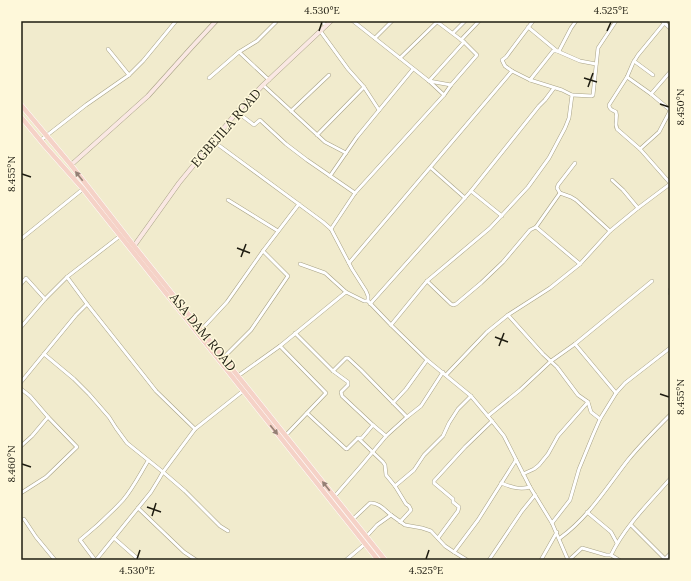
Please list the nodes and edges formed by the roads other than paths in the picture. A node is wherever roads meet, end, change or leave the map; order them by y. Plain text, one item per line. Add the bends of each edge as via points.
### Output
1 (175, 21) edge
2 (216, 21) edge
3 (276, 21) edge
4 (322, 21) edge
5 (331, 21) edge
6 (353, 21) edge
7 (392, 21) edge
8 (444, 21) edge
9 (465, 21) edge
10 (480, 21) edge
11 (533, 21) edge
12 (576, 21) edge
13 (616, 21) edge
14 (437, 22) edge
15 (664, 22) edge
16 (441, 25) junction
17 (326, 26) junction
18 (528, 27) junction
19 (670, 28) edge
20 (321, 32) junction
21 (453, 33) junction
22 (375, 38) junction
23 (462, 41) junction
24 (108, 49) dead end
25 (239, 52) junction
26 (557, 52) junction
27 (400, 58) junction
28 (634, 61) junction
29 (596, 64) junction
30 (413, 69) junction
31 (512, 71) junction
32 (670, 72) edge
33 (128, 75) junction
34 (329, 75) dead end
35 (653, 75) dead end
36 (627, 77) junction
37 (210, 78) dead end
38 (269, 80) junction
39 (530, 80) junction
40 (429, 81) junction
41 (264, 85) junction
42 (451, 85) junction
43 (364, 87) junction
44 (554, 88) junction
45 (651, 94) junction
46 (444, 95) junction
47 (572, 95) junction
48 (21, 104) edge
49 (379, 110) junction
50 (670, 110) edge
51 (291, 111) junction
52 (237, 112) junction
53 (21, 117) edge
54 (46, 135) junction
55 (317, 135) junction
56 (40, 140) junction
57 (213, 141) junction
58 (640, 149) junction
59 (346, 153) junction
60 (575, 163) dead end
61 (71, 165) junction
62 (431, 168) junction
63 (330, 176) junction
64 (612, 180) dead end
65 (670, 184) edge
66 (83, 189) junction
67 (471, 191) junction
68 (355, 193) junction
69 (560, 193) junction
70 (465, 198) junction
71 (228, 200) dead end
72 (299, 204) junction
73 (638, 208) junction
74 (502, 216) junction
75 (536, 227) junction
76 (331, 229) junction
77 (278, 231) junction
78 (610, 231) junction
79 (120, 236) junction
80 (21, 238) edge
81 (134, 246) junction
82 (263, 251) junction
83 (349, 263) junction
84 (300, 264) dead end
85 (580, 264) junction
86 (67, 278) junction
87 (427, 281) junction
88 (652, 281) dead end
89 (21, 284) edge
90 (670, 290) edge
91 (346, 292) junction
92 (670, 293) edge
93 (44, 299) junction
94 (369, 302) junction
95 (87, 304) junction
96 (508, 315) junction
97 (391, 325) junction
98 (21, 327) edge
99 (201, 330) junction
100 (295, 333) junction
101 (574, 344) junction
102 (280, 346) junction
103 (670, 348) edge
104 (44, 354) junction
105 (223, 358) junction
106 (427, 360) junction
107 (551, 361) junction
108 (333, 371) junction
109 (444, 374) junction
110 (238, 376) junction
111 (21, 382) edge
112 (21, 390) edge
113 (243, 391) junction
114 (616, 393) junction
115 (471, 396) junction
116 (588, 402) junction
117 (393, 403) junction
118 (266, 412) junction
119 (307, 412) junction
120 (262, 414) junction
121 (670, 415) edge
122 (488, 416) junction
123 (48, 417) junction
124 (407, 417) junction
125 (600, 420) junction
126 (492, 421) junction
127 (373, 425) junction
128 (195, 429) junction
129 (286, 435) junction
130 (386, 436) junction
131 (358, 438) junction
132 (21, 446) edge
133 (372, 451) junction
134 (516, 460) junction
135 (148, 461) junction
136 (163, 472) junction
137 (523, 474) junction
138 (670, 479) edge
139 (502, 483) junction
140 (395, 486) junction
141 (530, 487) junction
142 (21, 493) edge
143 (535, 495) junction
144 (334, 497) junction
145 (138, 508) junction
146 (587, 512) junction
147 (391, 515) junction
148 (24, 519) dead end
149 (352, 520) junction
150 (400, 522) junction
151 (552, 523) junction
152 (631, 525) junction
153 (228, 532) dead end
154 (557, 532) junction
155 (366, 537) junction
156 (114, 538) junction
157 (438, 538) junction
158 (560, 538) junction
159 (617, 543) junction
160 (365, 544) junction
161 (454, 552) junction
162 (670, 554) edge
163 (611, 555) junction
164 (460, 556) junction
165 (664, 559) edge
166 (55, 560) edge
167 (95, 560) edge
168 (139, 560) edge
169 (196, 560) edge
170 (346, 560) edge
171 (378, 560) edge
172 (385, 560) edge
173 (456, 560) edge
174 (467, 560) edge
175 (489, 560) edge
176 (541, 560) edge
177 (569, 560) edge
178 (619, 560) edge

1 - 33 street via 143,61
2 - 61 street via 148,96
3 - 25 street via 257,41
4 - 17 street
5 - 17 street, EGBEJILA ROAD
6 - 22 street
7 - 22 street
8 - 16 street
9 - 21 street
10 - 23 street
11 - 18 street
12 - 26 street
13 - 29 street via 598,48
14 - 16 street
14 - 27 street
15 - 19 street
15 - 28 street
16 - 21 street
17 - 20 street, EGBEJILA ROAD
18 - 26 street
18 - 31 street via 502,60
20 - 38 street, EGBEJILA ROAD
20 - 43 street
21 - 23 street
22 - 27 street
23 - 40 street
23 - 42 street via 477,55
24 - 33 street
25 - 37 street
25 - 38 street
26 - 29 street
26 - 39 street via 553,51
27 - 30 street
28 - 35 street
28 - 36 street
29 - 47 street via 593,95
30 - 40 street
30 - 49 street
31 - 39 street
31 - 62 street
32 - 45 street
33 - 54 street
34 - 51 street
36 - 45 street
36 - 58 street via 609,107 618,116 615,124 617,128
38 - 41 street, EGBEJILA ROAD
39 - 44 street
40 - 42 street
40 - 46 street
41 - 51 street
41 - 52 street, EGBEJILA ROAD
42 - 46 street
43 - 49 street
43 - 55 street
44 - 47 street
44 - 67 street
45 - 50 street
46 - 68 street
47 - 74 street via 569,118 549,158
48 - 54 main road, ASA DAM ROAD
49 - 59 street
50 - 58 street via 658,132
51 - 55 street
52 - 57 street, EGBEJILA ROAD
52 - 63 street via 254,125 260,120 286,144
53 - 56 main road, ASA DAM ROAD
54 - 56 street
54 - 61 main road, ASA DAM ROAD
55 - 59 street
56 - 66 main road, ASA DAM ROAD
57 - 72 street
57 - 81 street, EGBEJILA ROAD
58 - 65 street
59 - 63 street
60 - 69 street via 558,185
81 -> 61 main road, ASA DAM ROAD
62 - 70 street
62 - 83 street
63 - 68 street
64 - 73 street
65 - 73 street
66 - 79 main road, ASA DAM ROAD
66 - 80 street
67 - 70 street
67 - 74 street
68 - 76 street
69 - 75 street
69 - 78 street via 576,200
70 - 94 street
71 - 77 street
72 - 76 street
72 - 77 street
73 - 78 street
74 - 87 street
75 - 85 street
75 - 87 street via 530,230 481,284 454,305
76 - 83 street
77 - 82 street
78 - 85 street
79 - 86 street
79 - 113 main road, ASA DAM ROAD
81 - 99 main road, ASA DAM ROAD
82 - 99 street via 227,302
82 - 105 street via 288,276 251,330
83 - 94 street via 366,291
84 - 91 street via 325,273
85 - 96 street via 550,288
86 - 93 street
86 - 95 street
87 - 97 street
88 - 101 street
89 - 93 street via 26,278
90 - 92 street
91 - 94 street
91 - 100 street
93 - 98 street
94 - 97 street
95 - 104 street
95 - 128 street via 156,391
96 - 107 street
96 - 109 street
97 - 106 street
99 - 105 main road, ASA DAM ROAD
100 - 102 street
100 - 108 street
101 - 107 street
101 - 114 street
102 - 110 street
102 - 119 street via 326,393
103 - 114 street
104 - 111 street
104 - 135 street via 89,394 127,443
105 - 110 main road, ASA DAM ROAD
106 - 109 street
106 - 117 street
107 - 116 street via 578,395
107 - 122 street
108 - 117 street via 348,358
108 - 127 street via 348,383 341,392 342,396
109 - 115 street
109 - 124 street via 421,406
110 - 118 main road, ASA DAM ROAD
112 - 123 street via 30,396
113 - 120 main road, ASA DAM ROAD
113 - 128 street
114 - 125 street
115 - 122 street
115 - 140 street via 458,410 443,436 424,455 414,470
116 - 125 street via 590,412
116 - 137 street via 558,436 539,465
117 - 124 street
118 - 120 main road
118 - 129 main road, ASA DAM ROAD
119 - 129 street
119 - 131 street via 346,449
120 -> 160 main road, ASA DAM ROAD
121 - 146 street
122 - 126 street
123 - 132 street
123 - 142 street via 77,447 46,477
124 - 130 street
125 - 151 street via 579,469 570,500
126 - 134 street via 504,436
126 - 157 street via 434,481 459,507
127 - 130 street
127 - 131 street via 362,438
128 - 136 street
144 -> 129 main road, ASA DAM ROAD
130 - 133 street
131 - 133 street
133 - 140 street via 385,465 386,475
133 - 144 street
134 - 137 street
134 - 139 street
135 - 136 street
135 - 167 street via 123,500 80,540
136 - 145 street
136 - 153 street
137 - 141 street
138 - 152 street
139 - 141 street via 519,489
139 - 161 street
140 - 150 street via 411,510
141 - 143 street
143 - 151 street
143 - 175 street
144 - 149 main road, ASA DAM ROAD
145 - 156 street
145 - 169 street via 184,552
146 - 158 street
146 - 159 street via 611,532
147 - 149 street via 372,502
147 - 150 street
147 - 155 street via 381,521
148 - 166 street
149 - 155 main road, ASA DAM ROAD
150 - 157 street via 431,531
151 - 154 street
152 - 159 street
152 - 165 street
154 - 158 street
154 - 176 street
155 - 172 main road, ASA DAM ROAD
156 - 167 street
156 - 168 street
157 - 161 street
158 - 177 street
159 - 163 street
160 - 170 street
160 - 171 main road, ASA DAM ROAD
161 - 164 street
162 - 165 street
163 - 177 street via 582,548
163 - 178 street
164 - 173 street
164 - 174 street

